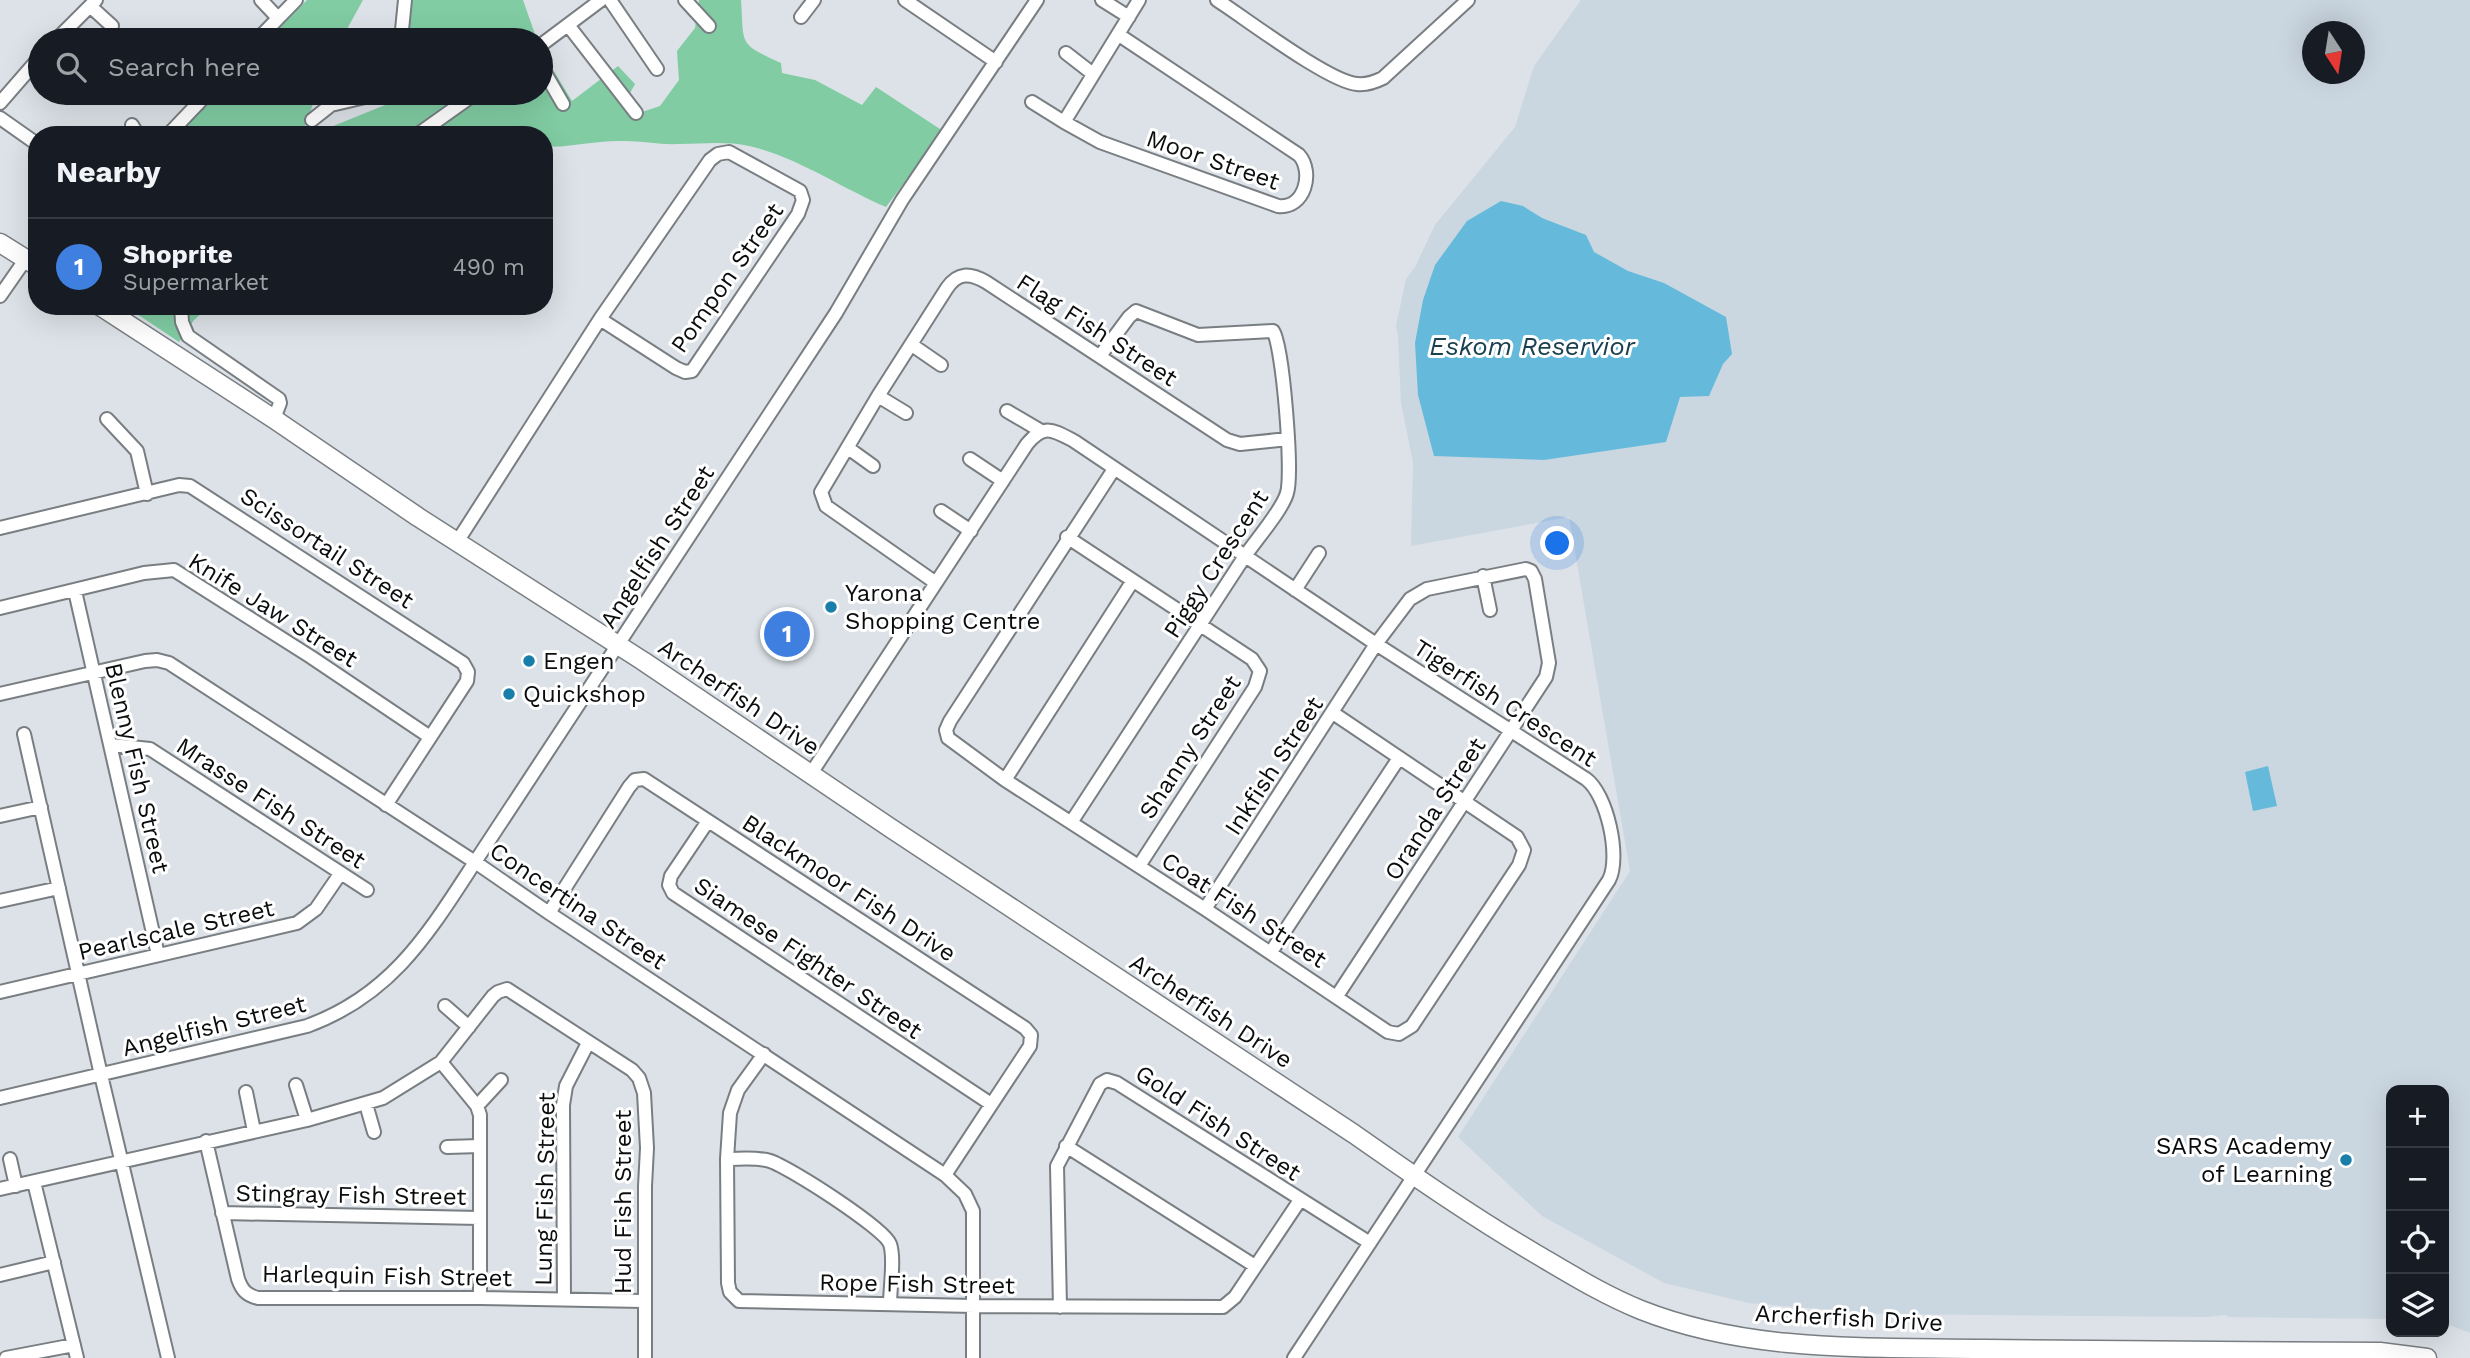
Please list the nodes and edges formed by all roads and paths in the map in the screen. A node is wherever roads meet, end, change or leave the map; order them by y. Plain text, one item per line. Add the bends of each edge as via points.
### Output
1 (261, 0) edge
2 (296, 0) edge
3 (405, 0) edge
4 (601, 0) edge
5 (610, 0) edge
6 (685, 0) edge
7 (814, 0) edge
8 (905, 0) edge
9 (1037, 0) edge
10 (1102, 0) edge
11 (1139, 0) edge
12 (1217, 0) edge
13 (1468, 0) edge
14 (93, 3) edge
15 (585, 6) edge
16 (802, 17) dead end
17 (1129, 17) junction
18 (278, 18) junction
19 (568, 25) junction
20 (112, 26) dead end
21 (709, 26) dead end
22 (69, 28) edge
23 (268, 28) edge
24 (402, 28) edge
25 (1119, 35) junction
26 (553, 36) edge
27 (1066, 53) dead end
28 (996, 62) junction
29 (657, 69) dead end
30 (28, 71) edge
31 (1093, 74) junction
32 (553, 87) edge
33 (1032, 102) dead end
34 (0, 103) edge
35 (563, 104) dead end
36 (197, 105) edge
37 (331, 105) edge
38 (459, 105) edge
39 (636, 113) dead end
40 (0, 118) edge
41 (312, 120) dead end
42 (1064, 122) junction
43 (177, 126) edge
44 (430, 126) edge
45 (28, 138) edge
46 (0, 243) edge
47 (28, 261) edge
48 (28, 266) edge
49 (0, 296) edge
50 (114, 315) edge
51 (182, 315) edge
52 (600, 318) junction
53 (912, 345) junction
54 (1100, 356) junction
55 (941, 365) dead end
56 (878, 396) junction
57 (1007, 411) dead end
58 (906, 413) dead end
59 (107, 419) dead end
60 (274, 419) junction
61 (1041, 430) junction
62 (1288, 439) junction
63 (848, 448) junction
64 (970, 459) dead end
65 (873, 466) dead end
66 (1114, 469) junction
67 (1003, 481) junction
68 (147, 494) junction
69 (941, 511) dead end
70 (0, 528) edge
71 (971, 531) junction
72 (1068, 537) junction
73 (457, 542) junction
74 (1319, 553) dead end
75 (1245, 556) junction
76 (1483, 576) junction
77 (1132, 582) junction
78 (936, 583) junction
79 (1295, 590) junction
80 (75, 591) junction
81 (0, 608) edge
82 (1490, 610) dead end
83 (1200, 627) junction
84 (617, 645) junction
85 (1376, 645) junction
86 (93, 673) junction
87 (0, 694) edge
88 (1333, 713) junction
89 (1511, 730) junction
90 (24, 734) dead end
91 (430, 737) junction
92 (111, 745) junction
93 (1399, 758) junction
94 (810, 775) junction
95 (1005, 780) junction
96 (1465, 802) junction
97 (386, 805) junction
98 (41, 807) junction
99 (0, 816) edge
100 (708, 821) junction
101 (1072, 821) junction
102 (475, 862) junction
103 (1139, 866) junction
104 (340, 874) junction
105 (59, 888) junction
106 (367, 890) dead end
107 (0, 901) edge
108 (1205, 909) junction
109 (549, 913) junction
110 (1270, 952) junction
111 (158, 955) junction
112 (79, 974) junction
113 (0, 992) edge
114 (1337, 996) junction
115 (445, 1006) dead end
116 (470, 1027) junction
117 (588, 1043) junction
118 (764, 1054) junction
119 (441, 1062) junction
120 (101, 1075) junction
121 (501, 1080) dead end
122 (296, 1085) dead end
123 (246, 1092) dead end
124 (0, 1098) edge
125 (366, 1104) junction
126 (991, 1104) junction
127 (477, 1106) junction
128 (306, 1119) junction
129 (254, 1131) junction
130 (374, 1132) dead end
131 (206, 1141) junction
132 (480, 1146) junction
133 (1066, 1146) junction
134 (447, 1147) dead end
135 (727, 1158) junction
136 (10, 1159) dead end
137 (122, 1161) junction
138 (945, 1175) junction
139 (1415, 1176) junction
140 (34, 1182) junction
141 (16, 1186) junction
142 (0, 1189) edge
143 (1300, 1200) junction
144 (222, 1213) junction
145 (480, 1219) junction
146 (1370, 1243) junction
147 (54, 1262) junction
148 (1255, 1266) junction
149 (0, 1275) edge
150 (480, 1298) junction
151 (564, 1299) junction
152 (643, 1301) junction
153 (890, 1304) junction
154 (974, 1307) junction
155 (1060, 1307) junction
156 (74, 1345) junction
157 (2181, 1354) edge
158 (6, 1358) edge
159 (77, 1358) edge
160 (168, 1358) edge
161 (645, 1358) edge
162 (973, 1358) edge
163 (1293, 1358) edge
164 (2427, 1358) edge

1 - 18 street
2 - 18 street
3 - 24 street
4 - 15 street
5 - 29 street
6 - 21 street
7 - 16 street
8 - 28 street
9 - 28 street, Angelfish Street
10 - 17 street
11 - 17 street
12 - 13 street via 1307,60 1356,84 1383,78
14 - 20 street
14 - 22 street
15 - 19 street
17 - 25 street
18 - 23 street
19 - 26 street
19 - 39 street
25 - 31 street
25 - 42 street, Moor Street via 1299,155 1306,169 1301,197 1291,206 1278,206 1100,142
27 - 31 street
28 - 84 street, Angelfish Street via 902,200 829,324
30 - 34 street
31 - 42 street
32 - 35 street
33 - 42 street, Moor Street
36 - 43 street
37 - 41 street
38 - 44 street
40 - 45 street
46 - 47 street
48 - 49 street
50 - 60 street, Archerfish Drive
51 - 60 street via 188,335 279,399
52 - 52 street, Pompon Street via 718,153 729,152 800,191 803,200 798,214 692,371 676,368
52 - 73 street, Pompon Street
53 - 54 street, Flag Fish Street via 949,285 967,274
53 - 55 street
53 - 56 street, Flag Fish Street
54 - 62 street, Flag Fish Street via 1227,440 1240,444
54 - 62 street, Piggy Crescent via 1136,311 1198,335 1273,331
56 - 58 street
56 - 63 street, Flag Fish Street
57 - 61 street, Tigerfish Crescent
59 - 68 street via 137,451
60 - 73 street, Archerfish Drive
61 - 66 street, Tigerfish Crescent via 1064,435
61 - 67 street
62 - 75 street, Piggy Crescent via 1286,497
63 - 65 street
63 - 78 street, Flag Fish Street via 824,484 821,495 826,506
64 - 67 street
66 - 72 street, Coat Fish Street
66 - 75 street, Tigerfish Crescent
67 - 71 street
68 - 70 street, Scissortail Street
68 - 91 street, Scissortail Street via 179,485 193,487 463,663 467,681
69 - 71 street
71 - 78 street
72 - 77 street, Shanny Street
72 - 95 street, Coat Fish Street via 946,730 950,741
73 - 84 street, Archerfish Drive
74 - 79 street
75 - 79 street, Tigerfish Crescent
75 - 83 street, Piggy Crescent
76 - 82 street
76 - 85 street, Oranda Street via 1418,593
76 - 89 street, Oranda Street via 1526,569 1535,579 1549,668
77 - 83 street, Shanny Street
77 - 95 street
78 - 94 street
79 - 85 street, Tigerfish Crescent
80 - 81 street, Knife Jaw Street
80 - 86 street, Blenny Fish Street
80 - 91 street, Knife Jaw Street via 144,573 177,571
83 - 101 street, Piggy Crescent
83 - 103 street, Shanny Street via 1252,659 1260,677
84 - 94 street, Archerfish Drive
84 - 102 street, Angelfish Street
85 - 88 street, Inkfish Street
85 - 89 street, Tigerfish Crescent
86 - 87 street, Concertina Street
86 - 92 street, Blenny Fish Street
86 - 97 street, Concertina Street via 145,661 169,663
88 - 93 street, Coat Fish Street
88 - 108 street, Inkfish Street
89 - 96 street, Oranda Street
89 - 139 street, Tigerfish Crescent via 1595,787 1605,809 1614,869
90 - 98 street
91 - 97 street, Scissortail Street
92 - 104 street, Mrasse Fish Street via 150,749
92 - 111 street, Blenny Fish Street
93 - 96 street, Coat Fish Street
93 - 110 street
94 - 139 street, Archerfish Drive
95 - 101 street, Coat Fish Street
96 - 114 street, Oranda Street
96 - 114 street, Coat Fish Street via 1521,840 1524,854 1519,865 1409,1029 1390,1033
97 - 102 street, Concertina Street
98 - 99 street
98 - 105 street
100 - 109 street, Blackmoor Fish Drive via 652,783 635,780
100 - 126 street, Siamese Fighter Street via 671,876 673,893
100 - 126 street, Blackmoor Fish Drive via 1028,1031 1030,1046
101 - 103 street, Coat Fish Street
102 - 109 street, Concertina Street
102 - 120 street, Angelfish Street via 420,945 356,1002 286,1033
103 - 108 street, Coat Fish Street
104 - 106 street, Mrasse Fish Street
104 - 111 street, Pearlscale Street via 316,909 297,923
105 - 107 street
105 - 112 street
108 - 110 street, Coat Fish Street
109 - 118 street, Concertina Street
110 - 114 street, Coat Fish Street
111 - 112 street, Pearlscale Street
112 - 113 street, Pearlscale Street
112 - 120 street
115 - 116 street
116 - 117 street, Hud Fish Street via 493,996 510,990
116 - 119 street
117 - 151 street, Lung Fish Street via 566,1086 563,1105
117 - 152 street, Hud Fish Street via 632,1070 645,1093
118 - 135 street, Rope Fish Street via 733,1101
118 - 138 street, Concertina Street
119 - 125 street
119 - 127 street
120 - 124 street, Angelfish Street
120 - 137 street
121 - 127 street
122 - 128 street
123 - 129 street
125 - 128 street
125 - 130 street
126 - 138 street, Blackmoor Fish Drive
127 - 132 street
128 - 129 street
129 - 131 street
131 - 137 street
131 - 144 street, Harlequin Fish Street
132 - 134 street
132 - 145 street
133 - 143 street, Gold Fish Street via 1100,1084 1112,1080
133 - 148 street
133 - 155 street, Gold Fish Street via 1056,1174
135 - 153 street via 780,1165 886,1237 891,1253
135 - 153 street, Rope Fish Street via 728,1283 734,1297 739,1301
136 - 141 street
137 - 140 street
137 - 160 street
138 - 154 street, Concertina Street via 965,1194 973,1211
139 - 146 street, Tigerfish Crescent
139 - 157 street, Archerfish Drive via 1597,1290 1656,1315 1720,1332 1831,1346
140 - 141 street
140 - 147 street
141 - 142 street
143 - 146 street, Gold Fish Street
143 - 148 street, Rope Fish Street
144 - 145 street, Stingray Fish Street
144 - 150 street, Harlequin Fish Street via 238,1279 250,1296
145 - 150 street
146 - 163 street, Tigerfish Crescent
147 - 149 street
147 - 156 street
148 - 155 street, Rope Fish Street via 1223,1307
150 - 151 street, Harlequin Fish Street
151 - 152 street, Harlequin Fish Street
152 - 161 street, Hud Fish Street
153 - 154 street, Rope Fish Street
154 - 155 street, Rope Fish Street
154 - 162 street, Concertina Street
156 - 158 street
156 - 159 street
157 - 164 street, Archerfish Drive via 2393,1352

